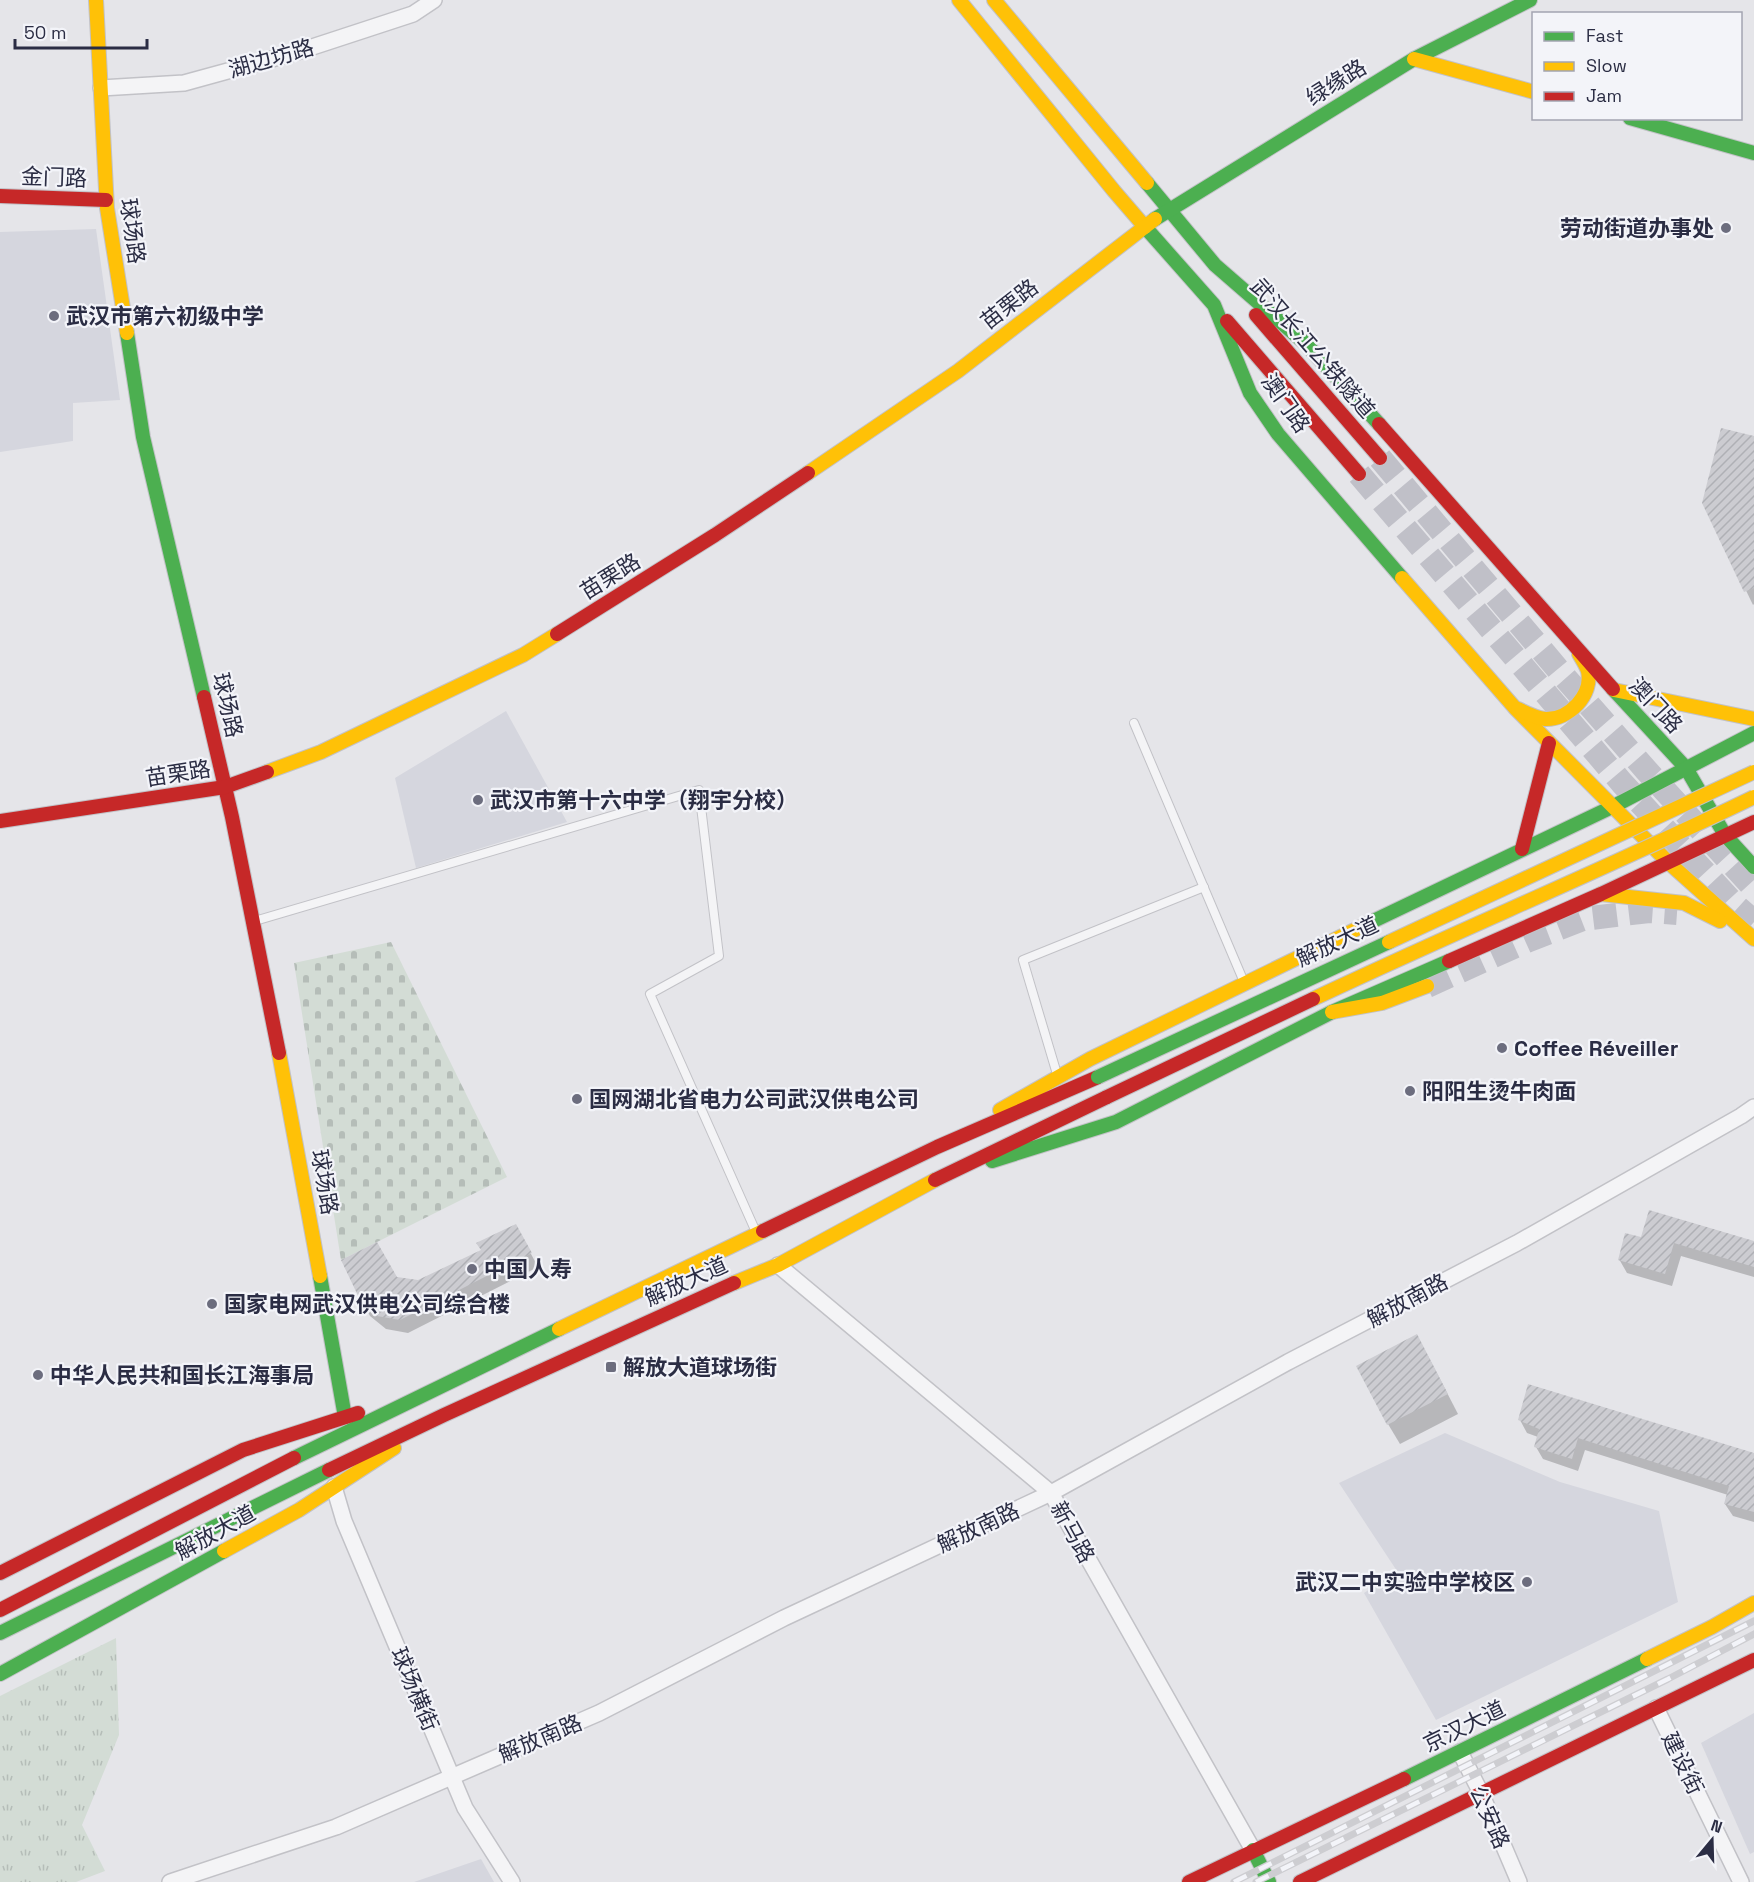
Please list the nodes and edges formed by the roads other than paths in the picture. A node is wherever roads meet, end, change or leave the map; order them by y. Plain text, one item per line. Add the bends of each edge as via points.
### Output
1 (96, 0) edge
2 (434, 0) edge
3 (959, 0) edge
4 (994, 0) edge
5 (1530, 0) edge
6 (1414, 59) junction
7 (101, 88) junction
8 (1532, 92) edge
9 (1637, 120) edge
10 (1754, 153) edge
11 (0, 196) edge
12 (106, 200) junction
13 (1168, 210) junction
14 (1144, 226) junction
15 (1215, 265) junction
16 (1214, 305) junction
17 (1380, 458) tunnel mouth
18 (1359, 474) tunnel mouth
19 (1573, 644) junction
20 (1614, 690) junction
21 (1515, 708) junction
22 (1754, 719) edge
23 (1134, 723) dead end
24 (1754, 733) edge
25 (1549, 743) junction
26 (1686, 768) junction
27 (1754, 772) edge
28 (225, 787) junction
29 (1754, 797) edge
30 (1612, 807) junction
31 (0, 820) edge
32 (1754, 822) edge
33 (1725, 835) junction
34 (1522, 849) junction
35 (1669, 863) junction
36 (1754, 867) edge
37 (1204, 887) junction
38 (1601, 894) junction
39 (253, 922) junction
40 (1753, 938) edge
41 (1245, 983) junction
42 (1427, 986) tunnel mouth
43 (1332, 1012) junction
44 (1058, 1077) junction
45 (1754, 1107) edge
46 (937, 1147) junction
47 (942, 1177) junction
48 (757, 1234) junction
49 (778, 1265) junction
50 (439, 1387) junction
51 (444, 1415) junction
52 (345, 1417) junction
53 (334, 1487) junction
54 (1051, 1493) junction
55 (1, 1570) edge
56 (1754, 1603) edge
57 (0, 1610) edge
58 (0, 1633) edge
59 (1754, 1660) edge
60 (0, 1674) edge
61 (1656, 1708) junction
62 (1460, 1752) junction
63 (452, 1777) junction
64 (1482, 1793) junction
65 (1253, 1850) junction
66 (170, 1882) edge
67 (512, 1882) edge
68 (1189, 1882) edge
69 (1269, 1882) edge
70 (1300, 1882) edge
71 (1519, 1882) edge
72 (1741, 1882) edge

1 - 7 main road, 球场路
2 - 7 street, 湖边坊路 via 413,14 184,83
3 - 14 main road, 澳门路
4 - 13 main road, 澳门路
5 - 6 main road, 绿缘路
6 - 8 main road
6 - 13 main road, 绿缘路
7 - 12 main road, 球场路
9 - 10 main road
11 - 12 main road, 金门路
12 - 28 main road, 球场路 via 142,437
13 - 14 main road, 苗栗路
13 - 15 main road, 澳门路
14 - 16 main road, 澳门路
14 - 28 main road, 苗栗路 via 958,371 715,535 523,655 321,753
15 - 17 main road, 武汉长江公铁隧道
15 - 19 main road, 澳门路 via 1331,369
16 - 18 main road, 武汉长江公铁隧道
16 - 21 main road, 澳门路 via 1250,393 1278,434
19 - 20 main road, 澳门路
19 - 21 main road via 1588,672 1585,696 1580,702 1560,717 1547,719
20 - 22 main road
20 - 26 main road, 澳门路
21 - 25 main road, 澳门路
23 - 37 lane
24 - 26 main road
25 - 30 main road, 澳门路
25 - 34 main road
26 - 30 main road, 解放大道
26 - 33 main road, 澳门路
27 - 46 main road, 解放大道, bridge via 1098,1077
28 - 31 main road, 苗栗路
28 - 39 main road, 球场路
29 - 47 main road, 解放大道, bridge via 1656,845 1415,951
30 - 34 main road, 解放大道
30 - 35 main road, 澳门路
32 - 33 main road
33 - 35 main road, 解放大道
33 - 36 main road, 澳门路
34 - 41 main road, 解放大道
35 - 38 main road, 解放大道
35 - 40 main road, 澳门路
37 - 41 lane
37 - 44 lane via 1023,960
38 - 40 main road via 1684,903
38 - 43 main road, 解放大道
39 - 48 lane via 699,790 718,956 650,994
39 - 52 main road, 球场路
41 - 44 main road, 解放大道
42 - 43 main road via 1382,1002
43 - 47 main road, 解放大道 via 1116,1122
44 - 46 main road, 解放大道
45 - 54 street, 解放南路 via 1517,1243 1288,1362
46 - 48 main road, 解放大道
47 - 49 main road, 解放大道
48 - 50 main road, 解放大道
49 - 51 main road, 解放大道
49 - 54 street, 新马路
50 - 52 main road, 解放大道
50 - 57 main road, 解放大道
51 - 53 main road, 解放大道
51 - 58 main road, 解放大道
52 - 55 main road, 解放大道 via 243,1450
53 - 60 main road, 解放大道
53 - 63 street, 球场横街
54 - 63 street, 解放南路 via 784,1618 599,1713
54 - 65 street, 新马路
56 - 62 main road, 京汉大道
59 - 61 main road
61 - 64 main road
61 - 72 street, 建设街
62 - 64 street, 公安路
62 - 65 main road, 京汉大道
63 - 66 street, 解放南路 via 336,1827
63 - 67 street, 球场横街 via 465,1808
64 - 70 main road
64 - 71 street, 公安路
65 - 68 main road, 京汉大道
65 - 69 main road, 新马路

